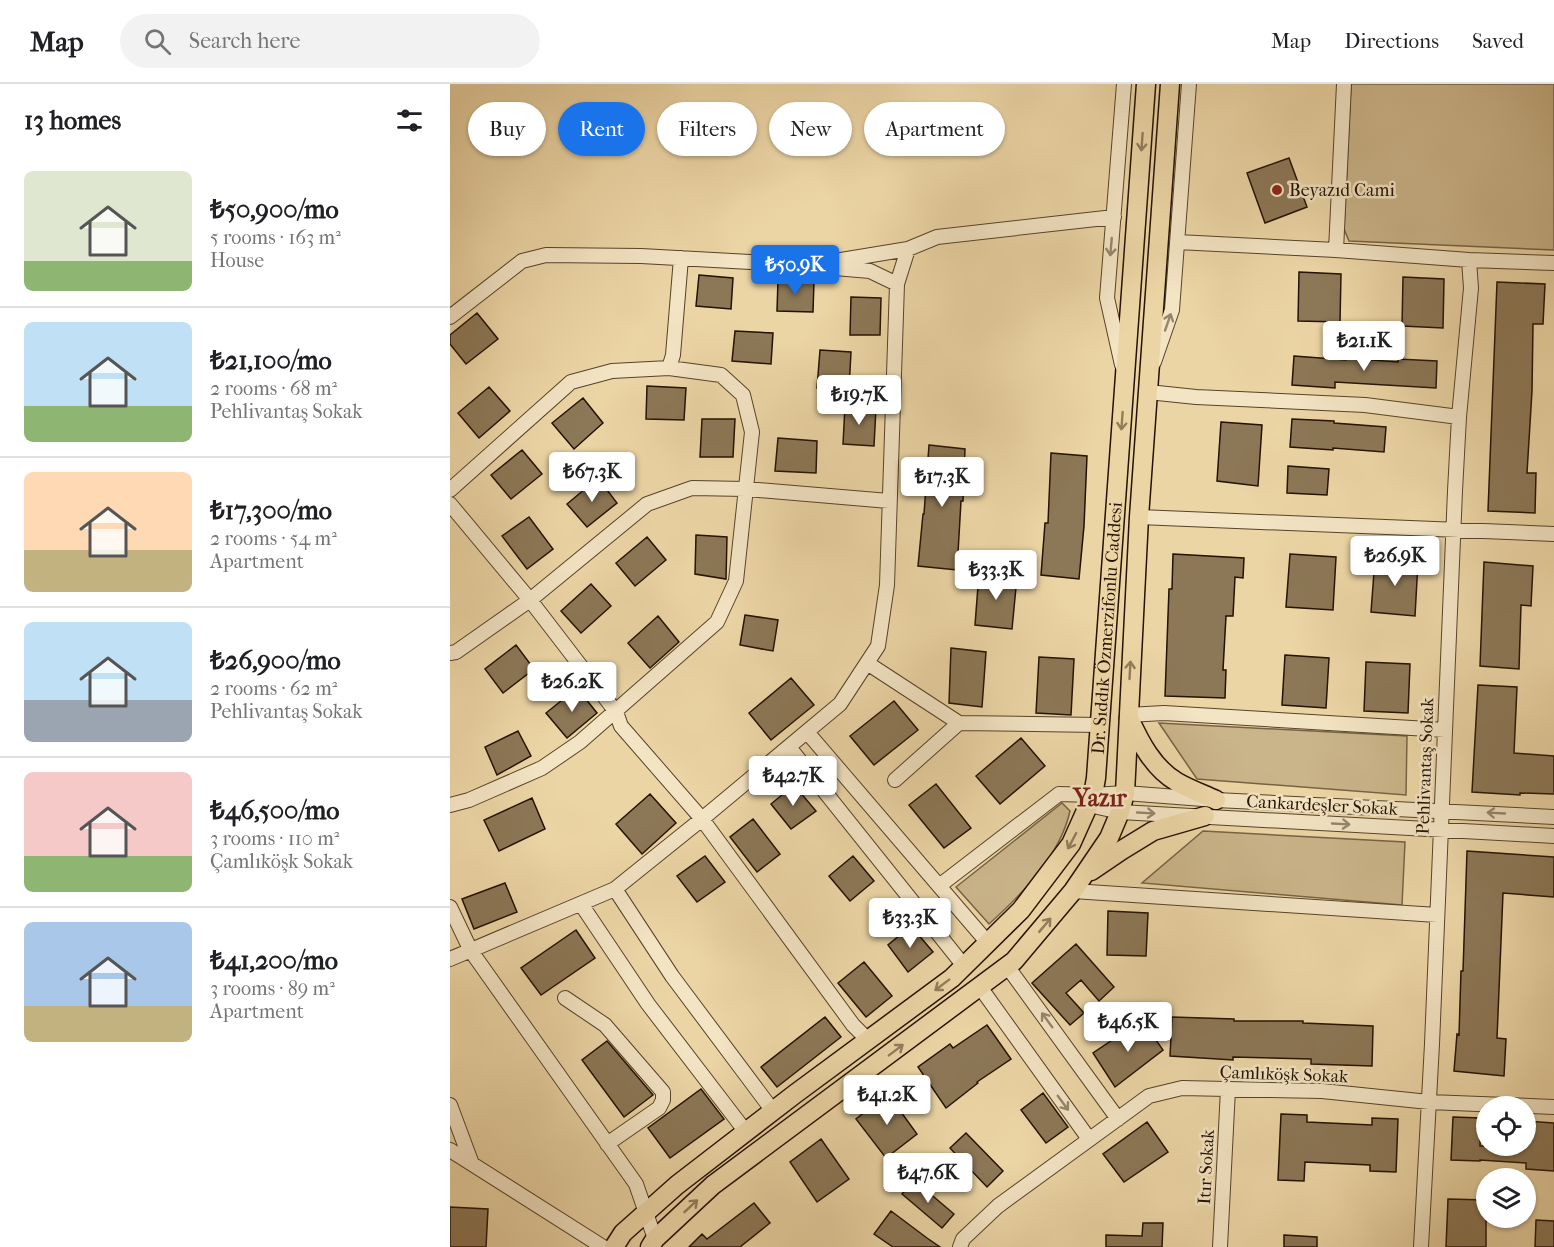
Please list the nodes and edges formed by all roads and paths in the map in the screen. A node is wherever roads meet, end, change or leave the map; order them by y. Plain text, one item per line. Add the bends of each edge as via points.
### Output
1 (1124, 84) edge
2 (1146, 84) edge
3 (1170, 84) edge
4 (1189, 84) edge
5 (1344, 84) edge
6 (1114, 217) junction
7 (1177, 242) junction
8 (908, 249) junction
9 (1336, 250) junction
10 (681, 258) junction
11 (1469, 260) junction
12 (1554, 263) edge
13 (788, 264) junction
14 (897, 284) junction
15 (450, 317) edge
16 (669, 368) junction
17 (1125, 378) junction
18 (1148, 385) junction
19 (1459, 417) junction
20 (746, 489) junction
21 (450, 490) edge
22 (889, 501) junction
23 (450, 504) edge
24 (1138, 517) junction
25 (1453, 530) junction
26 (1554, 534) edge
27 (530, 600) junction
28 (450, 653) edge
29 (867, 663) junction
30 (616, 712) junction
31 (1128, 715) junction
32 (959, 723) junction
33 (1099, 725) junction
34 (1445, 730) junction
35 (807, 732) junction
36 (789, 747) junction
37 (895, 780) dead end
38 (1125, 793) junction
39 (1091, 800) junction
40 (1216, 800) junction
41 (450, 805) edge
42 (1442, 810) junction
43 (1120, 812) junction
44 (1205, 816) junction
45 (1554, 817) edge
46 (702, 819) junction
47 (1441, 829) junction
48 (1554, 836) edge
49 (1078, 884) junction
50 (939, 886) junction
51 (615, 889) junction
52 (581, 904) junction
53 (450, 907) edge
54 (1437, 915) junction
55 (988, 943) junction
56 (471, 951) junction
57 (450, 959) edge
58 (964, 966) junction
59 (1007, 966) junction
60 (980, 987) junction
61 (565, 998) dead end
62 (868, 1040) junction
63 (1228, 1089) junction
64 (1429, 1102) junction
65 (1554, 1107) edge
66 (451, 1110) edge
67 (773, 1111) junction
68 (1118, 1119) junction
69 (746, 1132) junction
70 (1089, 1139) junction
71 (607, 1144) junction
72 (450, 1150) edge
73 (472, 1164) junction
74 (646, 1213) junction
75 (652, 1243) edge
76 (603, 1247) edge
77 (614, 1247) edge
78 (960, 1247) edge
79 (1220, 1247) edge
80 (1421, 1247) edge

1 - 6 street
2 -> 17 main road, Dr. Sıddık Özmerzifonlu Caddesi
3 - 18 main road, Dr. Sıddık Özmerzifonlu Caddesi
4 - 7 street
5 - 9 street
6 - 8 street via 938,237
6 -> 17 street via 1107,298
7 - 9 street
18 -> 7 street via 1172,310
8 - 13 street
8 - 14 street
9 - 11 street
10 - 13 street
10 - 15 street via 546,255 522,261
10 - 16 street
11 - 12 street
11 - 19 street, Pehlivantaş Sokak via 1471,288
13 - 14 street via 870,271
14 - 22 street
16 - 20 street via 721,375 743,395 752,432
16 - 21 street via 612,371 571,382
17 -> 33 main road, Dr. Sıddık Özmerzifonlu Caddesi
18 - 19 street via 1196,397 1365,405
18 - 24 main road, Dr. Sıddık Özmerzifonlu Caddesi
19 - 25 street, Pehlivantaş Sokak
20 - 22 street
20 - 27 street via 692,488 647,504
20 - 30 street via 736,581 717,622
22 - 29 street via 887,585 878,646
23 - 27 street
24 - 25 street
31 -> 24 main road, Dr. Sıddık Özmerzifonlu Caddesi
25 - 26 street
25 - 34 street, Pehlivantaş Sokak
27 - 28 street
27 - 30 street
29 - 32 street
29 - 35 street via 840,704
30 - 41 street via 542,768
30 - 46 street via 621,726
31 - 34 street via 1164,713
31 - 38 main road, Dr. Sıddık Özmerzifonlu Caddesi
31 - 40 main road via 1156,765 1176,782
32 - 33 street
32 - 37 street
33 - 39 main road, Dr. Sıddık Özmerzifonlu Caddesi
34 - 42 street, Pehlivantaş Sokak
35 - 36 street
35 - 50 street
36 - 46 street
36 - 58 street
38 - 39 street, Cankardeşler Sokak
38 - 40 street, Cankardeşler Sokak
38 - 43 main road, Dr. Sıddık Özmerzifonlu Caddesi
39 - 43 street, Cankardeşler Sokak
39 - 50 street via 1059,794
39 -> 55 main road, Dr. Sıddık Özmerzifonlu Caddesi via 1071,844 1021,910
40 - 42 street, Cankardeşler Sokak
45 -> 42 street, Cankardeşler Sokak
42 - 47 street, Pehlivantaş Sokak
43 -> 44 street, Cankardeşler Sokak
43 - 49 main road, Dr. Sıddık Özmerzifonlu Caddesi via 1109,838
44 -> 47 street, Cankardeşler Sokak
44 - 49 main road via 1153,831
46 - 51 street
46 - 62 street
47 - 48 street, Cankardeşler Sokak
47 - 54 street, Pehlivantaş Sokak
49 - 54 street
59 -> 49 main road, Dr. Sıddık Özmerzifonlu Caddesi
50 - 55 street
51 - 52 street
51 - 67 street via 672,976
52 - 56 street
52 - 69 street via 648,1004
53 - 56 street
54 - 64 street, Pehlivantaş Sokak
55 - 58 main road, Dr. Sıddık Özmerzifonlu Caddesi
56 - 57 street
56 - 71 street
58 -> 62 main road, Dr. Sıddık Özmerzifonlu Caddesi
59 - 60 main road, Dr. Sıddık Özmerzifonlu Caddesi
68 -> 59 street
60 -> 70 street
75 -> 60 main road, Dr. Sıddık Özmerzifonlu Caddesi via 713,1185
61 - 71 street via 605,1024 663,1092 659,1108
62 - 67 main road, Dr. Sıddık Özmerzifonlu Caddesi
63 - 64 street, Çamlıköşk Sokak via 1322,1091
63 - 68 street, Çamlıköşk Sokak via 1182,1088 1149,1096
63 - 79 street, Itır Sokak
64 - 65 street, Çamlıköşk Sokak
64 - 80 street, Pehlivantaş Sokak
66 - 73 street
67 - 69 main road, Dr. Sıddık Özmerzifonlu Caddesi
68 - 70 street, Çamlıköşk Sokak
69 - 74 main road, Dr. Sıddık Özmerzifonlu Caddesi
70 - 78 street, Çamlıköşk Sokak via 998,1206 963,1239
71 - 74 street via 636,1184
72 - 73 street
73 - 76 street
74 - 75 street
74 - 77 main road, Dr. Sıddık Özmerzifonlu Caddesi via 623,1233

